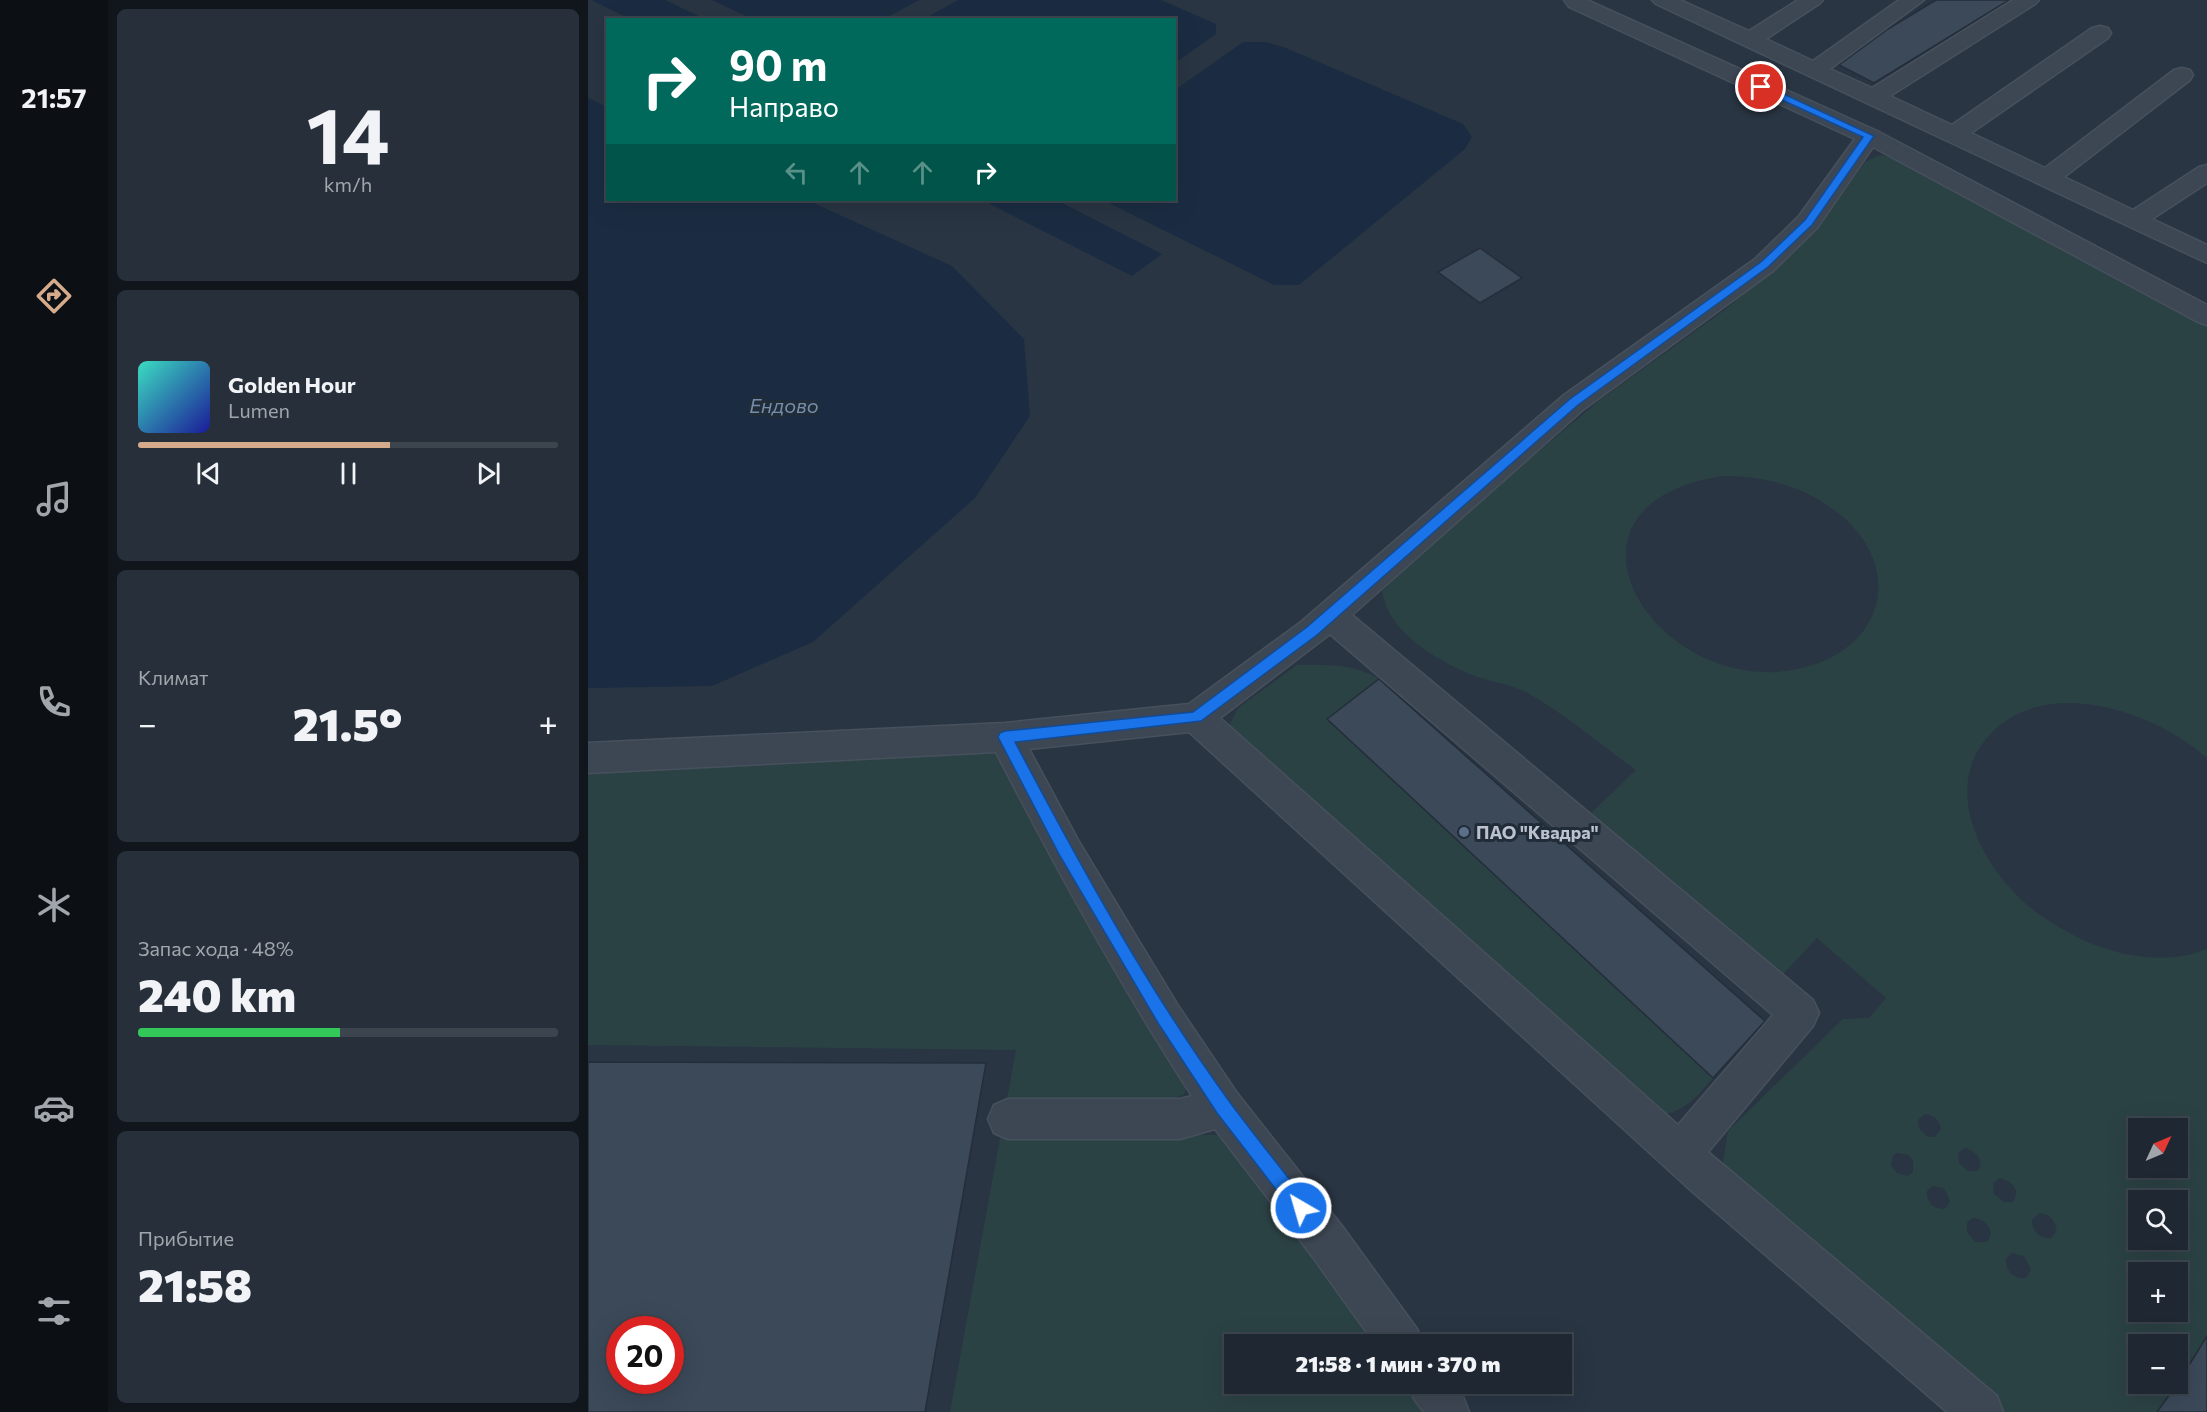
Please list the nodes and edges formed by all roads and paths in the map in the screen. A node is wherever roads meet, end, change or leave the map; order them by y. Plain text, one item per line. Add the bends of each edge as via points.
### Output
1 (1575, 0) edge
2 (1812, 0) edge
3 (1913, 0) edge
4 (2028, 0) edge
5 (1679, 3) edge
6 (2100, 33) dead end
7 (1750, 40) junction
8 (1814, 70) junction
9 (2182, 75) dead end
10 (1873, 97) junction
11 (1954, 134) junction
12 (1869, 136) junction
13 (2207, 172) edge
14 (2047, 179) junction
15 (2134, 220) junction
16 (2207, 255) edge
17 (2207, 316) edge
18 (1330, 615) junction
19 (1196, 717) junction
20 (1005, 737) junction
21 (588, 758) edge
22 (1223, 1107) junction
23 (1008, 1119) dead end
24 (1680, 1153) junction
25 (1395, 1334) edge
26 (1438, 1394) edge
27 (1447, 1412) edge
28 (1981, 1412) edge

1 - 12 lane
2 - 7 lane
3 - 8 lane
4 - 10 lane
5 - 7 lane
6 - 11 lane
7 - 8 lane
8 - 10 lane
9 - 14 lane
10 - 11 lane
11 - 14 lane
12 - 17 lane
12 - 18 lane via 1808,222 1764,265 1574,402
13 - 15 lane
14 - 15 lane
15 - 16 lane
18 - 19 lane
18 - 24 lane via 1800,1013
19 - 20 lane
19 - 24 lane
20 - 21 lane
20 - 22 lane via 1105,920
22 - 23 lane via 1180,1119
22 - 25 lane
24 - 28 lane
26 - 27 lane

